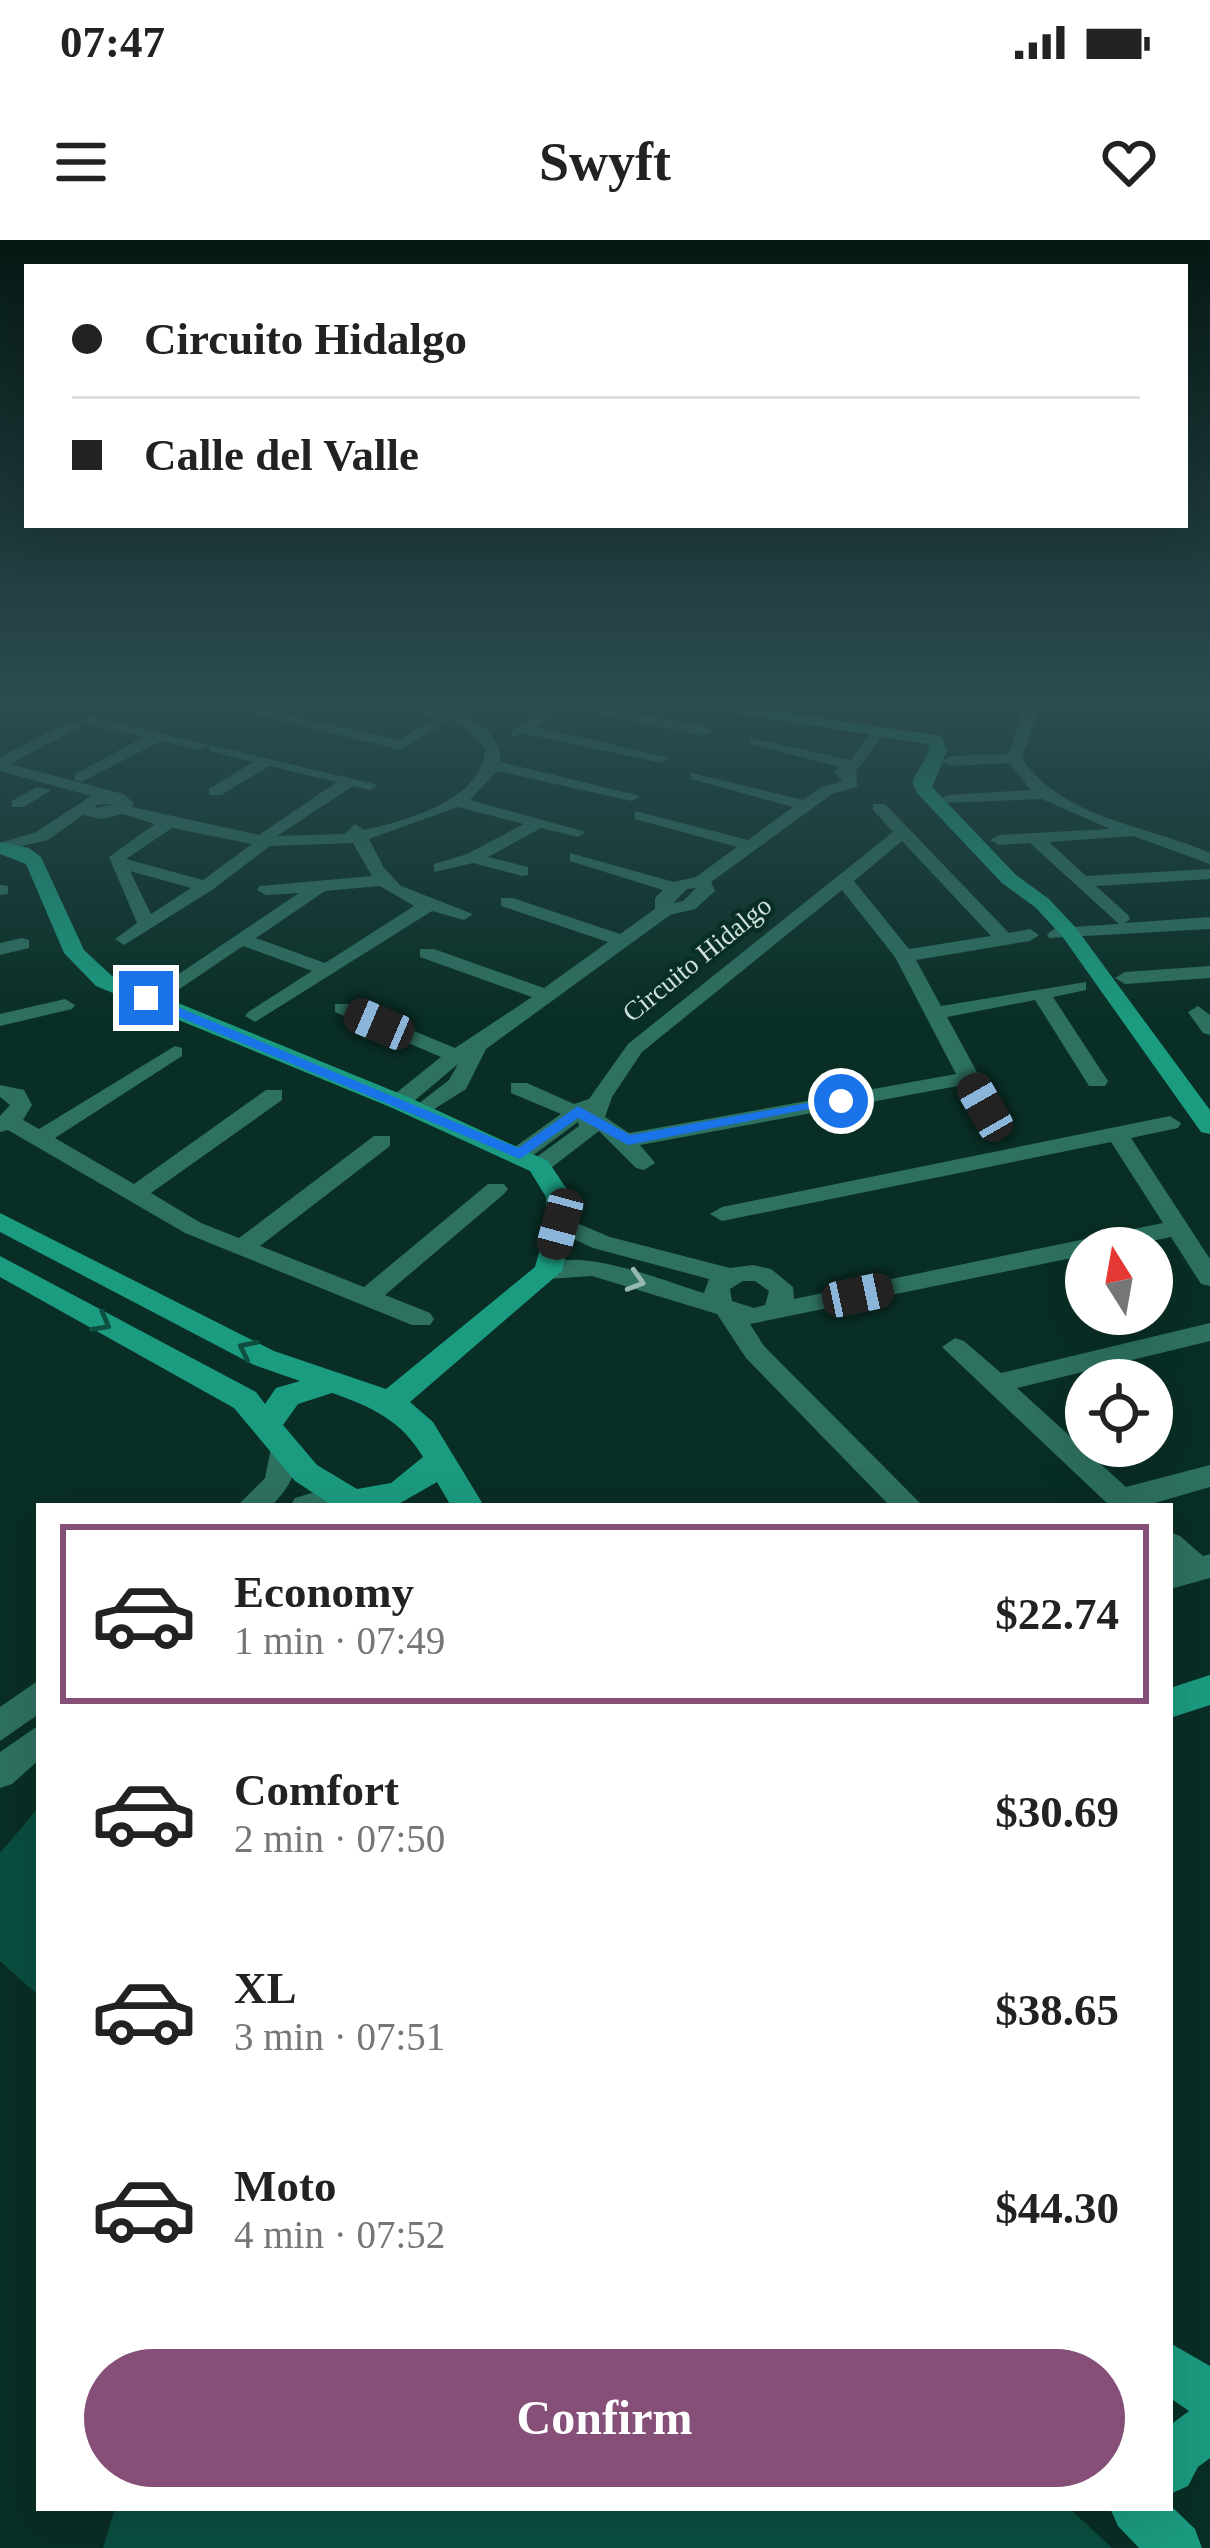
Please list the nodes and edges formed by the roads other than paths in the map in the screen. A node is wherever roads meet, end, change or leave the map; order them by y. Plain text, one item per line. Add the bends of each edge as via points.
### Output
1 (90, 807) edge
2 (132, 807) edge
3 (138, 807) edge
4 (321, 807) edge
5 (447, 807) edge
6 (476, 807) edge
7 (801, 807) edge
8 (879, 807) dead end
9 (945, 807) edge
10 (1079, 807) edge
11 (641, 815) dead end
12 (169, 822) junction
13 (538, 823) junction
14 (578, 832) dead end
15 (902, 832) junction
16 (1146, 832) junction
17 (357, 834) junction
18 (1034, 838) junction
19 (265, 839) junction
20 (999, 840) dead end
21 (6, 843) edge
22 (748, 845) junction
23 (575, 857) dead end
24 (473, 858) junction
25 (1210, 859) edge
26 (117, 862) junction
27 (440, 868) dead end
28 (522, 871) dead end
29 (1210, 874) edge
30 (842, 878) junction
31 (380, 881) junction
32 (702, 881) junction
33 (1082, 882) junction
34 (206, 886) junction
35 (675, 888) junction
36 (266, 890) dead end
37 (316, 890) junction
38 (507, 902) dead end
39 (429, 905) junction
40 (664, 911) junction
41 (464, 914) dead end
42 (1210, 923) edge
43 (147, 925) junction
44 (1136, 929) junction
45 (1030, 935) dead end
46 (1210, 938) edge
47 (124, 939) dead end
48 (1004, 939) junction
49 (1068, 939) junction
50 (243, 940) junction
51 (622, 941) junction
52 (22, 944) dead end
53 (0, 949) edge
54 (427, 953) dead end
55 (904, 956) junction
56 (327, 970) junction
57 (1210, 973) edge
58 (171, 986) dead end
59 (1079, 986) dead end
60 (1040, 993) junction
61 (1118, 993) junction
62 (547, 996) junction
63 (65, 1005) dead end
64 (342, 1008) dead end
65 (932, 1014) junction
66 (255, 1016) dead end
67 (0, 1020) edge
68 (175, 1052) dead end
69 (468, 1055) junction
70 (968, 1078) junction
71 (1097, 1081) dead end
72 (519, 1088) dead end
73 (0, 1091) edge
74 (274, 1095) dead end
75 (410, 1107) junction
76 (985, 1107) dead end
77 (591, 1109) junction
78 (4, 1123) edge
79 (1170, 1123) dead end
80 (1210, 1127) edge
81 (1117, 1134) junction
82 (39, 1139) junction
83 (628, 1140) junction
84 (382, 1141) dead end
85 (1210, 1147) edge
86 (530, 1160) junction
87 (644, 1163) dead end
88 (496, 1190) dead end
89 (136, 1193) junction
90 (722, 1214) dead end
91 (0, 1221) edge
92 (560, 1224) junction
93 (1177, 1228) junction
94 (240, 1249) junction
95 (597, 1256) junction
96 (0, 1265) edge
97 (548, 1270) junction
98 (728, 1276) junction
99 (1210, 1278) edge
100 (366, 1298) junction
101 (774, 1304) junction
102 (724, 1309) junction
103 (421, 1319) dead end
104 (1210, 1332) edge
105 (955, 1347) dead end
106 (755, 1352) junction
107 (330, 1383) junction
108 (995, 1384) junction
109 (390, 1402) junction
110 (276, 1434) junction
111 (439, 1459) junction
112 (1210, 1476) edge
113 (350, 1502) edge
114 (255, 1503) edge
115 (466, 1503) edge
116 (905, 1503) edge
117 (1125, 1503) edge
118 (1173, 1548) edge
119 (1192, 1571) edge
120 (1210, 1676) edge
121 (1173, 1682) edge
122 (1210, 1690) edge
123 (36, 1697) edge
124 (1173, 1702) edge
125 (0, 1727) edge
126 (36, 1742) edge
127 (0, 1774) edge
128 (1173, 2370) edge
129 (1210, 2396) edge
130 (1210, 2427) edge
131 (1173, 2462) edge

1 - 21 street via 54,840
2 - 12 street
3 - 19 street
4 - 19 street
5 - 17 street
6 - 13 street
7 - 22 street
8 - 15 street
9 - 49 street via 1016,893
10 - 16 street
11 - 22 street
12 - 19 street
12 - 26 street
13 - 14 street
13 - 24 street
15 - 30 street, Circuito Hidalgo
15 - 48 street
16 - 18 street
16 - 25 street
17 - 19 street
17 - 31 street
18 - 20 street
18 - 33 street
19 - 34 street
21 - 75 street via 34,861 92,973
22 - 32 street
23 - 35 street
24 - 27 street
24 - 28 street
26 - 34 street
26 - 43 street
29 - 33 street
30 - 55 street
30 - 77 street, Circuito Hidalgo via 635,1048
31 - 37 street
31 - 39 street
32 - 35 street
32 - 40 street via 700,898
33 - 44 street
34 - 43 street
35 - 40 street
36 - 37 street
37 - 50 street
38 - 51 street
39 - 41 street
39 - 56 street
40 - 51 street
42 - 44 street
43 - 47 street
44 - 46 street
44 - 49 street
45 - 48 street
48 - 55 street
49 - 61 street
50 - 56 street
50 - 58 street
51 - 62 street
52 - 53 street
54 - 62 street
55 - 65 street
56 - 66 street
57 - 61 street
59 - 60 street
60 - 65 street
60 - 71 street
61 - 80 street
61 - 85 street
62 - 69 street
63 - 67 street
64 - 69 street
65 - 70 street
68 - 82 street
69 - 75 street via 458,1084
70 - 76 street
70 - 83 street
72 - 77 street
73 - 78 street via 20,1100
74 - 89 street
75 - 86 street
77 - 83 street
77 - 86 street, Circuito Hidalgo via 589,1129
78 - 82 street
79 - 81 street
81 - 90 street
81 - 93 street
82 - 89 street
83 - 87 street
84 - 94 street
86 - 92 street via 559,1197
88 - 100 street
89 - 94 street
107 -> 91 street via 265,1358
92 - 95 street
92 - 97 street
93 - 99 street
93 - 101 street via 834,1300
94 - 100 street
95 - 97 street
95 - 98 street
95 -> 102 street
96 -> 110 street via 244,1400
97 - 109 street
98 - 101 street via 751,1272
98 - 102 street via 716,1296
100 - 103 street
101 - 102 street via 740,1316
101 - 106 street
102 - 106 street
104 - 108 street
105 - 108 street
106 - 116 street
107 - 109 street
107 - 110 street via 287,1396
108 - 117 street
109 - 111 street via 411,1417
110 - 113 street via 306,1473
110 - 114 street via 279,1482
111 - 113 street via 410,1489
111 - 115 street
112 - 117 street
118 - 119 street
120 - 121 street
122 - 124 street
123 - 125 street
126 - 127 street
128 - 129 street
130 - 131 street

